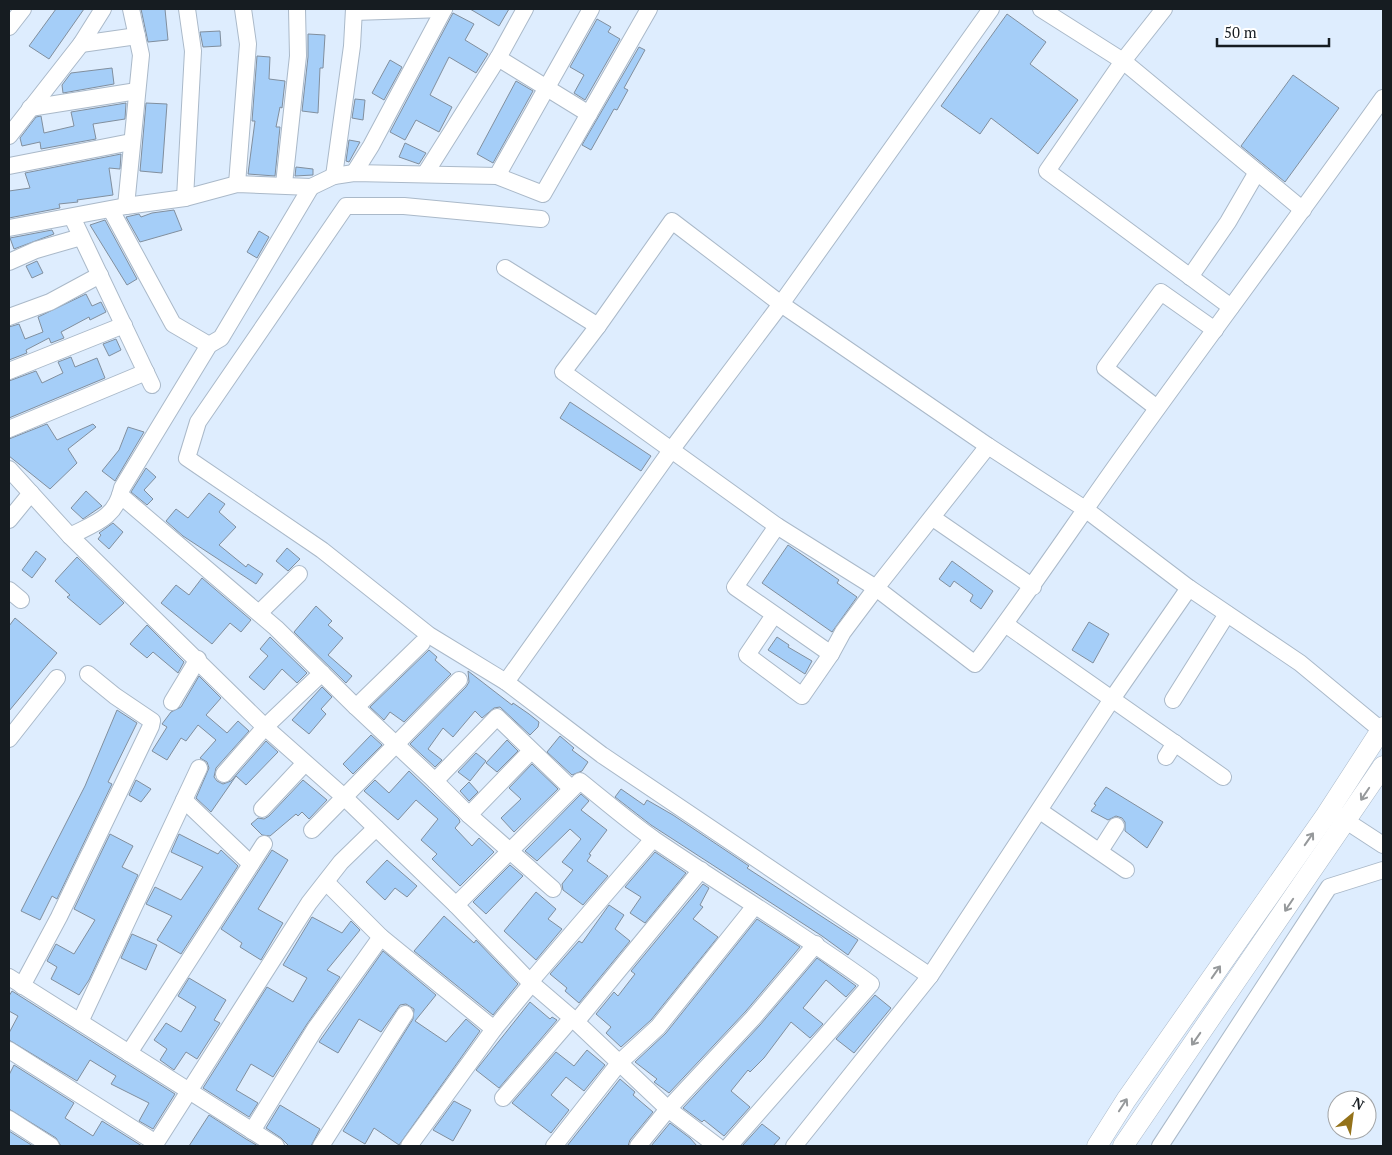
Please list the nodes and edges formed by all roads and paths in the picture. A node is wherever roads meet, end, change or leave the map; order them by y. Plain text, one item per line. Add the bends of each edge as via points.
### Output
1 (23, 9) edge
2 (103, 9) edge
3 (131, 9) edge
4 (187, 9) edge
5 (243, 9) edge
6 (297, 9) edge
7 (444, 9) edge
8 (525, 9) edge
9 (591, 9) edge
10 (649, 9) edge
11 (991, 9) edge
12 (1041, 9) edge
13 (1164, 9) edge
14 (354, 10) edge
15 (9, 27) edge
16 (137, 36) junction
17 (81, 44) junction
18 (498, 58) junction
19 (1123, 61) junction
20 (546, 90) junction
21 (137, 91) junction
22 (1383, 98) edge
23 (30, 108) junction
24 (589, 114) junction
25 (9, 136) edge
26 (131, 142) junction
27 (9, 166) edge
28 (1257, 172) junction
29 (354, 173) junction
30 (425, 174) junction
31 (334, 176) junction
32 (497, 176) junction
33 (237, 184) junction
34 (284, 184) junction
35 (311, 187) junction
36 (185, 198) junction
37 (118, 208) junction
38 (1302, 210) junction
39 (72, 217) junction
40 (541, 219) dead end
41 (9, 228) edge
42 (81, 237) junction
43 (9, 262) edge
44 (505, 268) dead end
45 (100, 275) junction
46 (1190, 277) junction
47 (781, 304) junction
48 (1231, 307) junction
49 (9, 317) edge
50 (124, 325) junction
51 (598, 326) junction
52 (1215, 330) junction
53 (209, 345) junction
54 (9, 371) edge
55 (1157, 408) junction
56 (9, 429) edge
57 (988, 446) junction
58 (672, 449) junction
59 (9, 469) edge
60 (31, 493) junction
61 (120, 495) junction
62 (1085, 509) junction
63 (933, 518) junction
64 (9, 520) edge
65 (777, 526) junction
66 (70, 536) junction
67 (299, 574) dead end
68 (1033, 587) junction
69 (876, 588) junction
70 (1189, 588) junction
71 (259, 613) junction
72 (1227, 614) junction
73 (774, 615) junction
74 (1006, 624) junction
75 (422, 643) dead end
76 (831, 654) junction
77 (198, 659) junction
78 (322, 673) junction
79 (88, 674) dead end
80 (57, 678) dead end
81 (459, 680) dead end
82 (506, 682) junction
83 (1112, 698) junction
84 (1173, 700) dead end
85 (172, 702) dead end
86 (356, 707) junction
87 (265, 727) junction
88 (1382, 728) edge
89 (9, 739) edge
90 (1175, 743) junction
91 (395, 744) junction
92 (531, 751) junction
93 (1166, 757) dead end
94 (305, 763) junction
95 (1383, 766) edge
96 (199, 768) dead end
97 (224, 774) dead end
98 (1223, 777) dead end
99 (435, 780) junction
100 (571, 788) junction
101 (343, 796) junction
102 (184, 800) junction
103 (262, 809) dead end
104 (1040, 811) junction
105 (469, 815) junction
106 (1338, 816) junction
107 (1116, 826) dead end
108 (376, 828) junction
109 (312, 830) dead end
110 (653, 839) junction
111 (264, 844) dead end
112 (1383, 845) edge
113 (1100, 851) junction
114 (510, 852) junction
115 (251, 864) junction
116 (701, 870) junction
117 (1126, 870) dead end
118 (1383, 870) edge
119 (326, 882) junction
120 (553, 889) dead end
121 (456, 905) junction
122 (754, 907) junction
123 (381, 938) junction
124 (816, 944) junction
125 (930, 976) junction
126 (16, 981) edge
127 (531, 982) junction
128 (405, 1014) dead end
129 (574, 1020) junction
130 (80, 1022) junction
131 (494, 1029) junction
132 (9, 1050) edge
133 (129, 1053) junction
134 (620, 1062) junction
135 (190, 1091) junction
136 (503, 1098) dead end
137 (668, 1109) junction
138 (9, 1119) edge
139 (252, 1131) junction
140 (155, 1145) edge
141 (411, 1145) edge
142 (51, 1146) edge
143 (276, 1146) edge
144 (321, 1146) edge
145 (554, 1146) edge
146 (638, 1146) edge
147 (717, 1146) edge
148 (729, 1146) edge
149 (794, 1146) edge
150 (1096, 1146) edge
151 (1123, 1146) edge
152 (1160, 1146) edge

1 - 15 street
2 - 17 street
3 - 16 street
4 - 36 street via 192,52
5 - 33 street via 248,44
6 - 34 street via 298,56
7 - 14 street
7 - 29 street
8 - 18 street
9 - 20 street
10 - 24 street
11 - 47 street
12 - 19 street
13 - 19 street
14 - 31 street
16 - 17 street
16 - 21 street via 141,55
17 - 23 street
18 - 20 street
18 - 30 street
19 - 28 street
19 - 46 street via 1046,170
20 - 24 street
20 - 32 street
21 - 23 street
21 - 26 street
22 - 38 street
23 - 25 street
24 - 32 street via 543,194
26 - 27 street
26 - 37 street
28 - 38 street
28 - 46 street
29 - 30 street
29 - 31 street
30 - 32 street
31 - 35 street
33 - 34 street
33 - 36 street
34 - 35 street
35 - 53 street via 221,338
36 - 37 street
37 - 39 street
37 - 53 street via 173,324
38 - 48 street
39 - 41 street
39 - 42 street
40 - 82 street via 404,206 346,206 198,422 187,458 322,550 429,635
42 - 43 street
42 - 45 street
44 - 51 street
45 - 49 street via 50,302
45 - 50 street
46 - 48 street
47 - 51 street via 672,221
47 - 57 street
47 - 58 street
48 - 52 street
50 - 54 street
50 - 56 street via 149,379
51 - 58 street via 562,372
52 - 55 street
52 - 55 street via 1162,292 1104,368
53 - 61 street
55 - 62 street
57 - 62 street
57 - 63 street
58 - 65 street
58 - 82 street
59 - 60 street
60 - 64 street
60 - 66 street
61 - 66 street via 109,516
61 - 71 street
62 - 68 street
62 - 70 street
63 - 68 street
63 - 69 street
65 - 69 street
65 - 73 street via 735,587
66 - 77 street
67 - 71 street
68 - 74 street
69 - 74 street via 975,664
69 - 76 street
70 - 72 street
70 - 83 street
71 - 78 street
72 - 84 street
72 - 88 street via 1300,663
73 - 76 street
73 - 76 street via 747,655 802,696
74 - 83 street
75 - 86 street
77 - 85 street
77 - 87 street
78 - 86 street
78 - 87 street
79 - 126 street via 147,716 152,721 151,726 59,917
80 - 89 street
81 - 91 street
82 - 125 street via 626,772
83 - 90 street
83 - 104 street
86 - 91 street
87 - 94 street
87 - 97 street
88 - 106 main road
90 - 93 street
90 - 98 street
91 - 99 street
91 - 101 street via 394,749
92 - 99 street via 497,717
92 - 100 street
92 - 105 street
94 - 101 street
94 - 103 street
95 -> 106 main road
96 - 102 street
99 - 105 street
100 - 110 street via 580,781
100 - 114 street
101 - 108 street
101 - 109 street
102 - 115 street
102 - 130 street
104 - 113 street
104 - 125 street
105 - 114 street
106 - 112 street
150 -> 106 main road via 1132,1092
106 -> 151 main road
107 - 113 street
108 - 119 street via 341,862
108 - 121 street
110 - 116 street
110 - 127 street
111 - 115 street
113 - 117 street
114 - 120 street
114 - 121 street
115 - 133 street
116 - 122 street
116 - 129 street
118 - 152 street via 1328,888
119 - 123 street
119 - 135 street via 309,903
121 - 127 street
122 - 124 street
122 - 134 street via 658,1027
123 - 131 street
123 - 139 street via 315,1029
124 - 137 street via 753,1018
124 - 148 street via 871,984
125 - 149 street
126 - 130 street
127 - 129 street
127 - 131 street
128 - 144 street
129 - 134 street
129 - 136 street
130 - 133 street
131 - 141 street
132 - 140 street
133 - 135 street
134 - 137 street
134 - 145 street
135 - 139 street
135 - 140 street
137 - 146 street
137 - 147 street
138 - 142 street
139 - 143 street

